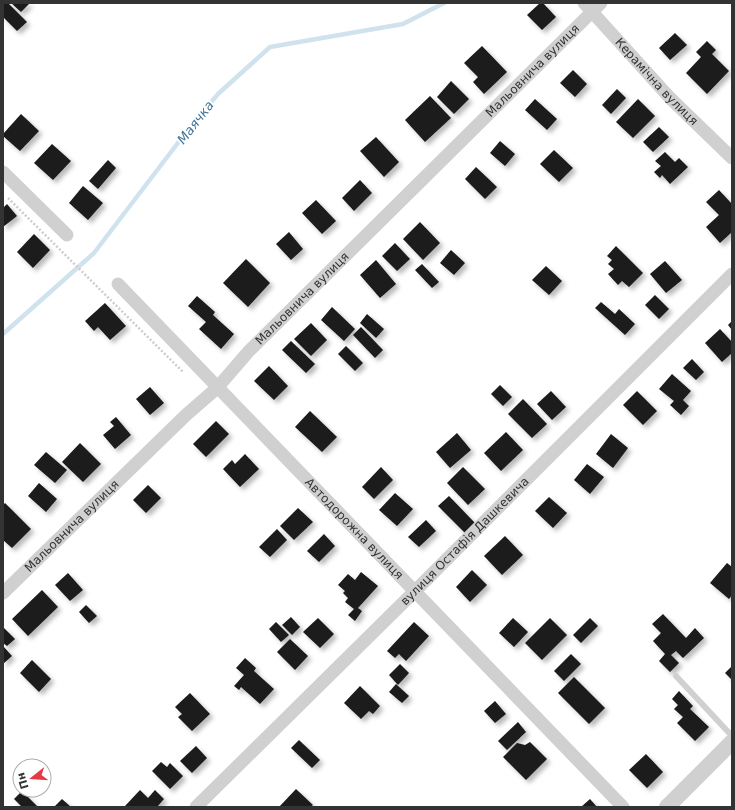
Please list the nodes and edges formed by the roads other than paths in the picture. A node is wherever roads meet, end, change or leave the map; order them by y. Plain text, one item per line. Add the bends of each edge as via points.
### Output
1 (601, 3) edge
2 (588, 8) edge
3 (732, 158) edge
4 (3, 172) edge
5 (67, 235) dead end
6 (732, 274) edge
7 (118, 284) dead end
8 (217, 388) junction
9 (414, 592) junction
10 (3, 593) edge
11 (676, 676) dead end
12 (732, 736) edge
13 (732, 742) edge
14 (196, 807) edge
15 (623, 807) edge
16 (667, 807) edge

1 - 2 street, Мальовнича вулиця
2 - 3 street, Керамічна вулиця via 670,98
2 - 8 street, Мальовнича вулиця via 357,246 249,351
4 - 5 street
6 - 9 street, вулиця Остафія Дашкевича
7 - 8 street, Автодорожна вулиця
8 - 9 street, Автодорожна вулиця
8 - 10 street, Мальовнича вулиця
9 - 14 street, вулиця Остафія Дашкевича
9 - 15 street, Автодорожна вулиця
11 - 12 lane
13 - 16 street

